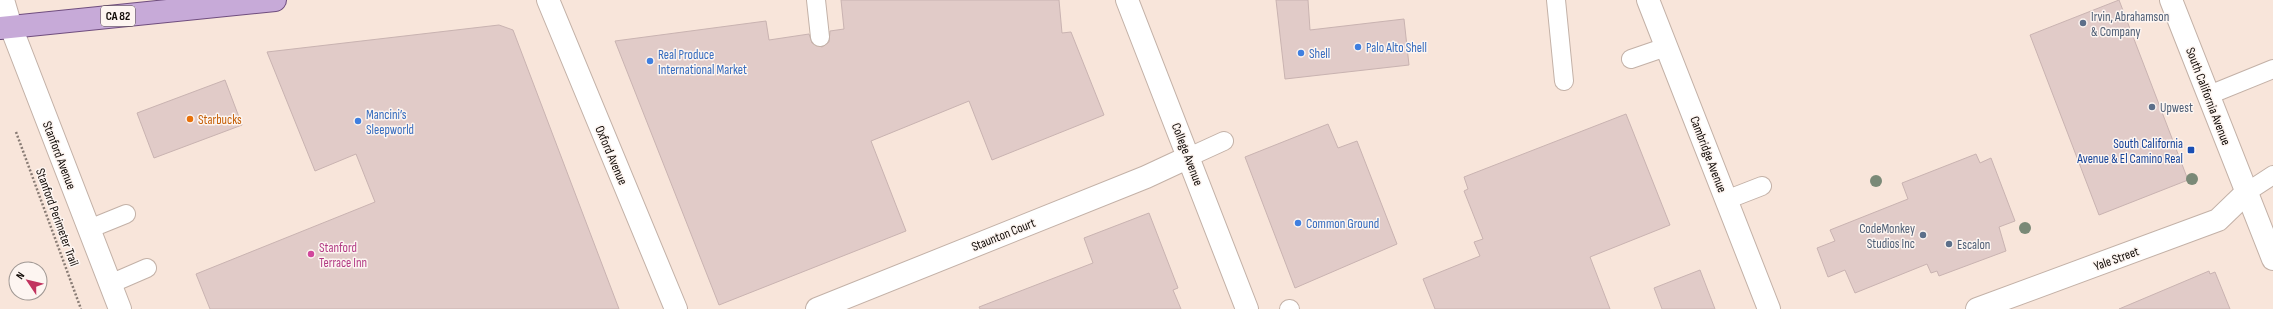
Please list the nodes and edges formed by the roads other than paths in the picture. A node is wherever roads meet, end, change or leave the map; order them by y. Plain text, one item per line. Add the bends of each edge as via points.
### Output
1 (3, 0) edge
2 (275, 0) edge
3 (548, 0) edge
4 (816, 0) edge
5 (1127, 0) edge
6 (1556, 0) edge
7 (1648, 0) edge
8 (2171, 0) edge
9 (6, 28) edge
10 (820, 37) dead end
11 (1666, 47) junction
12 (1631, 58) dead end
13 (2273, 69) edge
14 (1564, 81) dead end
15 (2209, 95) junction
16 (1224, 141) dead end
17 (1189, 157) junction
18 (2273, 175) edge
19 (1762, 186) dead end
20 (2247, 192) junction
21 (1726, 200) junction
22 (126, 214) dead end
23 (89, 229) junction
24 (2273, 259) edge
25 (147, 268) dead end
26 (110, 284) junction
27 (120, 309) edge
28 (676, 309) edge
29 (817, 309) edge
30 (1247, 309) edge
31 (1769, 309) edge
32 (1977, 309) edge

1 - 9 street, Stanford Avenue
2 - 9 main road, CA 82
3 - 28 street, Oxford Avenue
4 - 10 lane
5 - 17 street, College Avenue
6 - 14 lane
7 - 11 street, Cambridge Avenue
8 - 15 street, South California Avenue
9 - 23 street, Stanford Avenue
11 - 12 lane
11 - 21 street, Cambridge Avenue
13 - 15 lane
15 - 20 street, South California Avenue
16 - 17 lane
17 - 29 street, Staunton Court via 1146,177
17 - 30 street, College Avenue
18 - 20 lane
19 - 21 lane
20 - 24 street, South California Avenue
20 - 32 street, Yale Street via 2218,220
21 - 31 street, Cambridge Avenue
22 - 23 lane
23 - 26 street, Stanford Avenue
25 - 26 lane
26 - 27 street, Stanford Avenue

